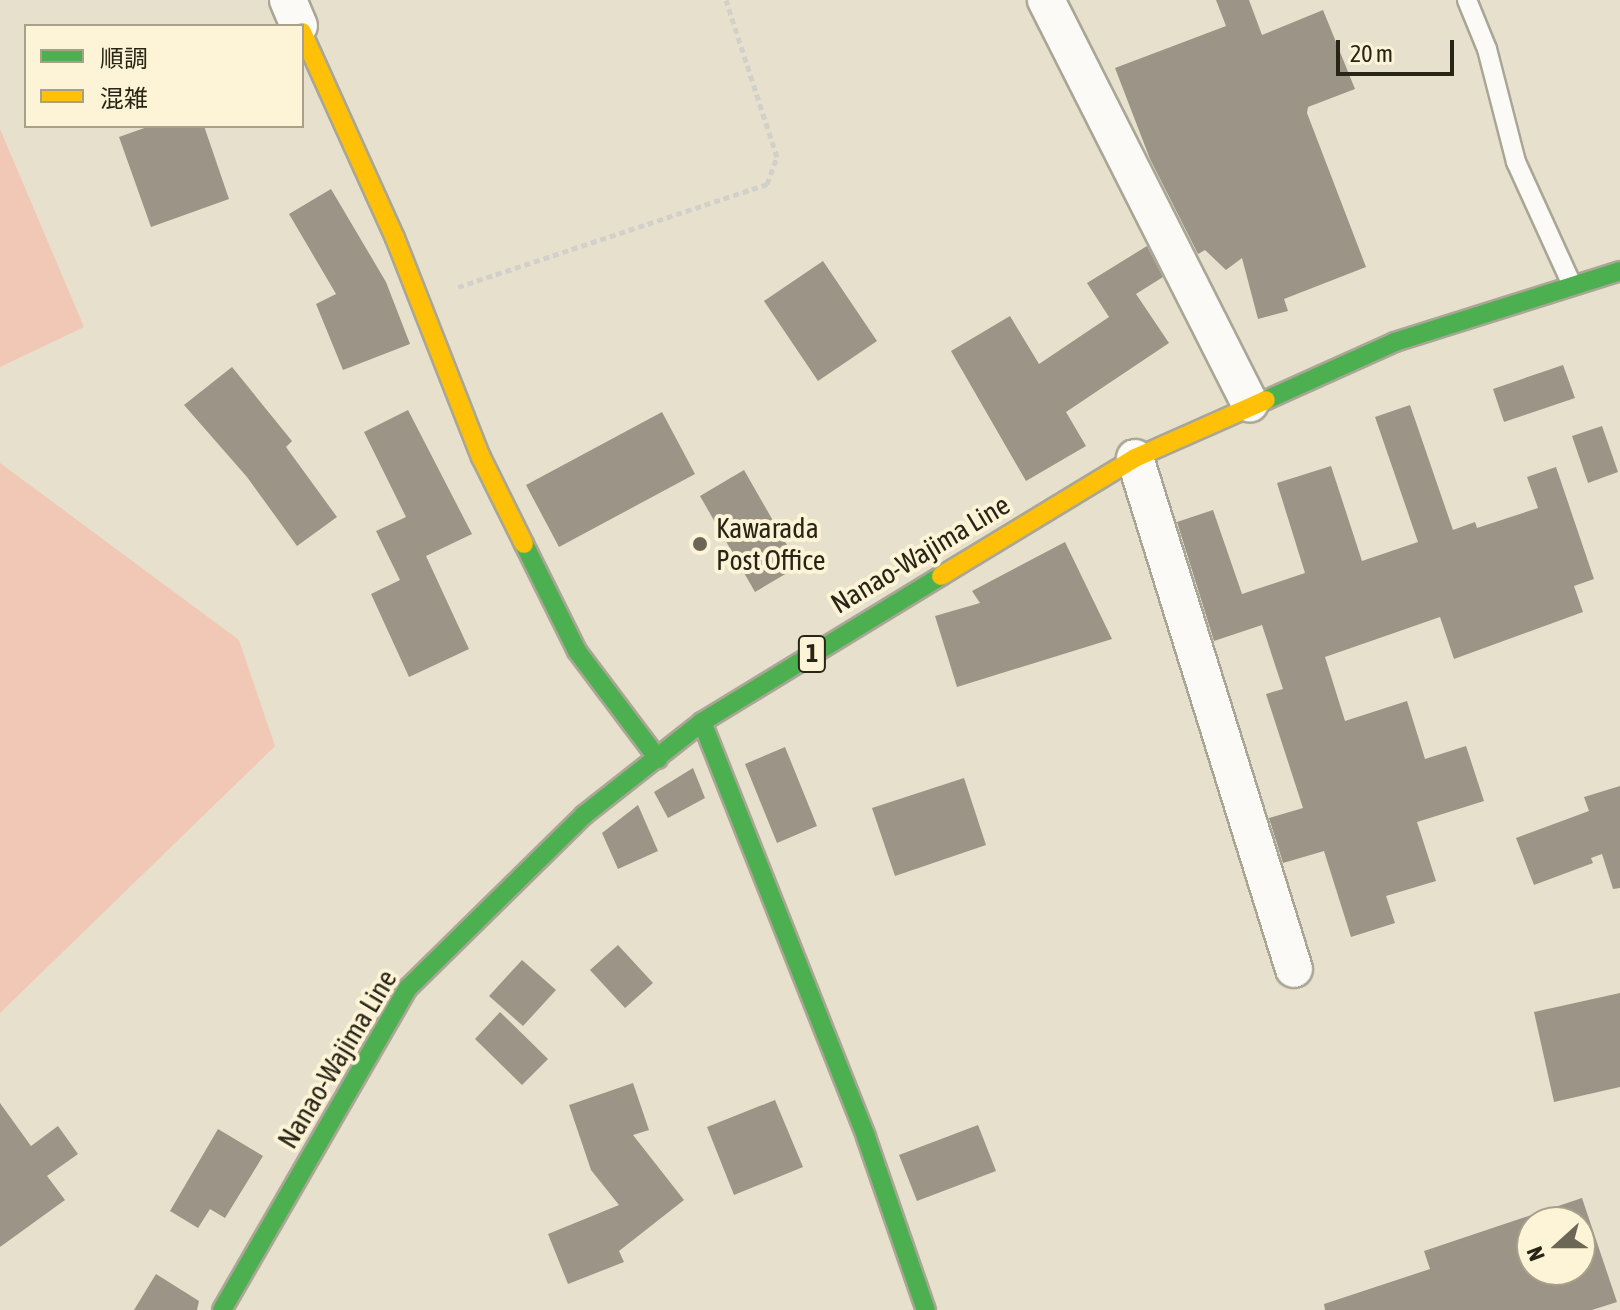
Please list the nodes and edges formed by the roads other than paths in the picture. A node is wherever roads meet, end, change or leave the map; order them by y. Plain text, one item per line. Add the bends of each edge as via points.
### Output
1 (288, 0) edge
2 (1046, 0) edge
3 (1467, 0) edge
4 (298, 24) edge
5 (304, 37) edge
6 (1620, 271) edge
7 (1572, 285) junction
8 (1250, 403) junction
9 (1135, 458) junction
10 (702, 722) junction
11 (658, 759) junction
12 (1294, 969) dead end
13 (222, 1310) edge
14 (926, 1310) edge

1 - 4 street
2 - 8 street
3 - 7 lane via 1487,49 1516,162
5 - 11 main road via 481,457 577,651
6 - 7 main road, Nanao-Wajima Line / 1
7 - 8 main road, Nanao-Wajima Line / 1 via 1395,342
8 - 9 main road, Nanao-Wajima Line / 1
9 - 10 main road, Nanao-Wajima Line / 1
9 - 12 street
10 - 11 main road, Nanao-Wajima Line / 1
10 - 14 main road via 866,1137
11 - 13 main road, Nanao-Wajima Line / 1 via 584,815 408,988

